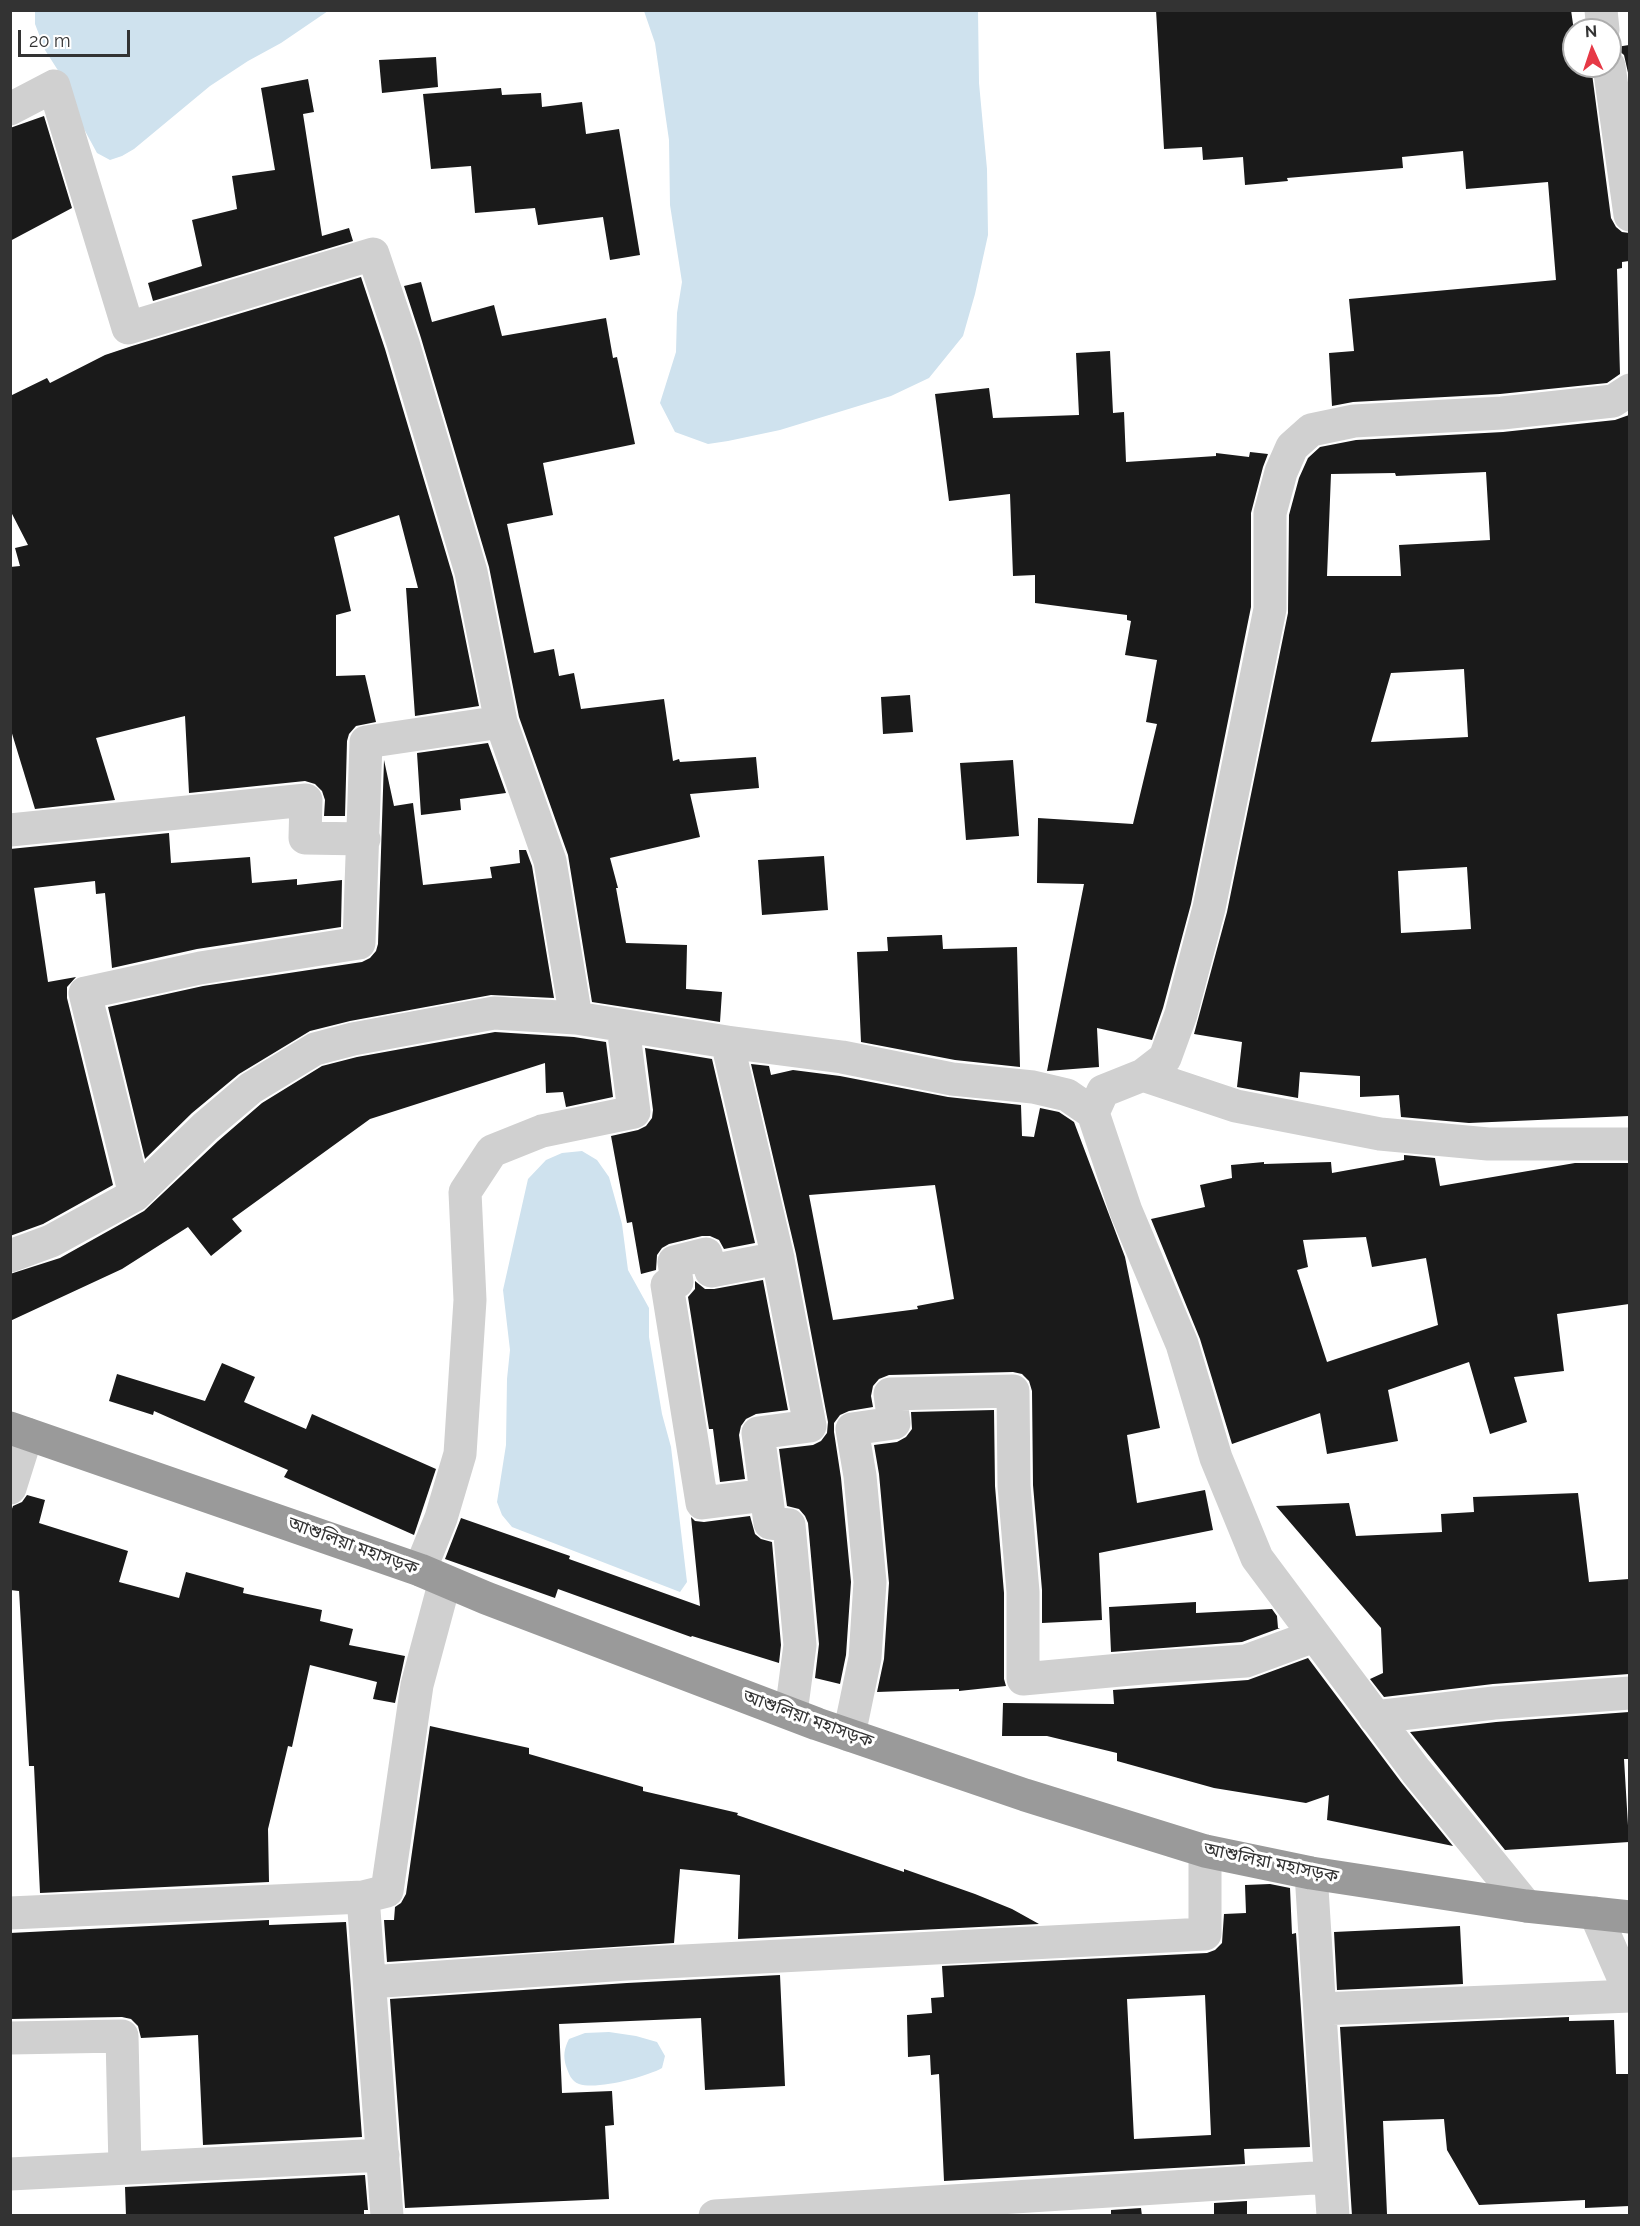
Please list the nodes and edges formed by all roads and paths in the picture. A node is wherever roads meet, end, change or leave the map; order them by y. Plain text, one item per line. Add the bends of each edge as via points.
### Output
1 (1611, 78) edge
2 (10, 109) edge
3 (1629, 215) edge
4 (1629, 390) edge
5 (501, 722) junction
6 (10, 830) edge
7 (364, 839) junction
8 (576, 1018) junction
9 (623, 1026) junction
10 (727, 1042) junction
11 (1143, 1075) junction
12 (1093, 1113) junction
13 (1629, 1144) edge
14 (135, 1195) junction
15 (10, 1256) edge
16 (778, 1258) junction
17 (19, 1431) edge
18 (10, 1488) edge
19 (766, 1495) junction
20 (433, 1575) junction
21 (1314, 1636) junction
22 (1629, 1693) edge
23 (791, 1713) junction
24 (1375, 1717) junction
25 (849, 1735) junction
26 (1205, 1851) junction
27 (1311, 1873) junction
28 (363, 1897) junction
29 (1526, 1906) junction
30 (10, 1913) edge
31 (1595, 1914) junction
32 (1629, 1917) edge
33 (370, 1982) junction
34 (1629, 1995) edge
35 (1320, 2009) junction
36 (10, 2038) edge
37 (383, 2155) junction
38 (125, 2168) junction
39 (10, 2174) edge
40 (1330, 2177) junction
41 (771, 2214) edge
42 (387, 2216) edge
43 (715, 2216) edge
44 (1333, 2216) edge

1 - 3 street
2 - 5 street via 54,86 128,328 373,254 471,572
4 - 11 street via 1613,401 1502,413 1354,421 1311,430 1292,447 1270,513 1270,609 1209,908 1165,1058
5 - 7 street via 366,742
5 - 8 street via 550,861
6 - 7 street via 306,800 305,838
7 - 14 street via 359,943 200,968 85,993
8 - 9 street
8 - 14 street via 494,1013 315,1049 251,1088
9 - 10 street
9 - 20 street via 634,1112 542,1131 492,1151 465,1192 470,1300 460,1454 441,1518
10 - 12 street via 842,1057 952,1079 1033,1088 1067,1095
10 - 16 street
11 - 12 street via 1103,1091
11 - 13 street via 1236,1106 1380,1134 1488,1144
12 - 21 street via 1126,1212 1182,1344 1216,1458 1257,1558
14 - 15 street via 51,1241
16 - 19 street via 810,1426 758,1433
16 - 19 street via 711,1271 706,1254 674,1262 677,1282 667,1285 702,1503
17 - 18 street
17 - 20 highway, আশুলিয়া মহাসড়ক
19 - 23 street via 770,1523 789,1525 800,1645
20 - 23 highway, আশুলিয়া মহাসড়ক
20 - 28 street via 387,1891
21 - 24 street
21 - 25 street via 1245,1661 1023,1679 1023,1592 1014,1486 1013,1391 890,1394 894,1423 852,1429 870,1582 865,1658
22 - 24 street
23 - 25 highway, আশুলিয়া মহাসড়ক
24 - 29 street
25 - 26 highway, আশুলিয়া মহাসড়ক
26 - 27 highway, আশুলিয়া মহাসড়ক
26 - 33 street via 1205,1934 626,1964
27 - 29 highway, আশুলিয়া মহাসড়ক
27 - 35 street
28 - 30 street
28 - 33 street
29 - 31 highway, আশুলিয়া মহাসড়ক
31 - 32 highway, আশুলিয়া মহাসড়ক
31 - 34 street
33 - 37 street
34 - 35 street
35 - 40 street
36 - 38 street via 122,2036
37 - 38 street
37 - 42 street
38 - 39 street
40 - 41 street
40 - 44 street
41 - 43 street

